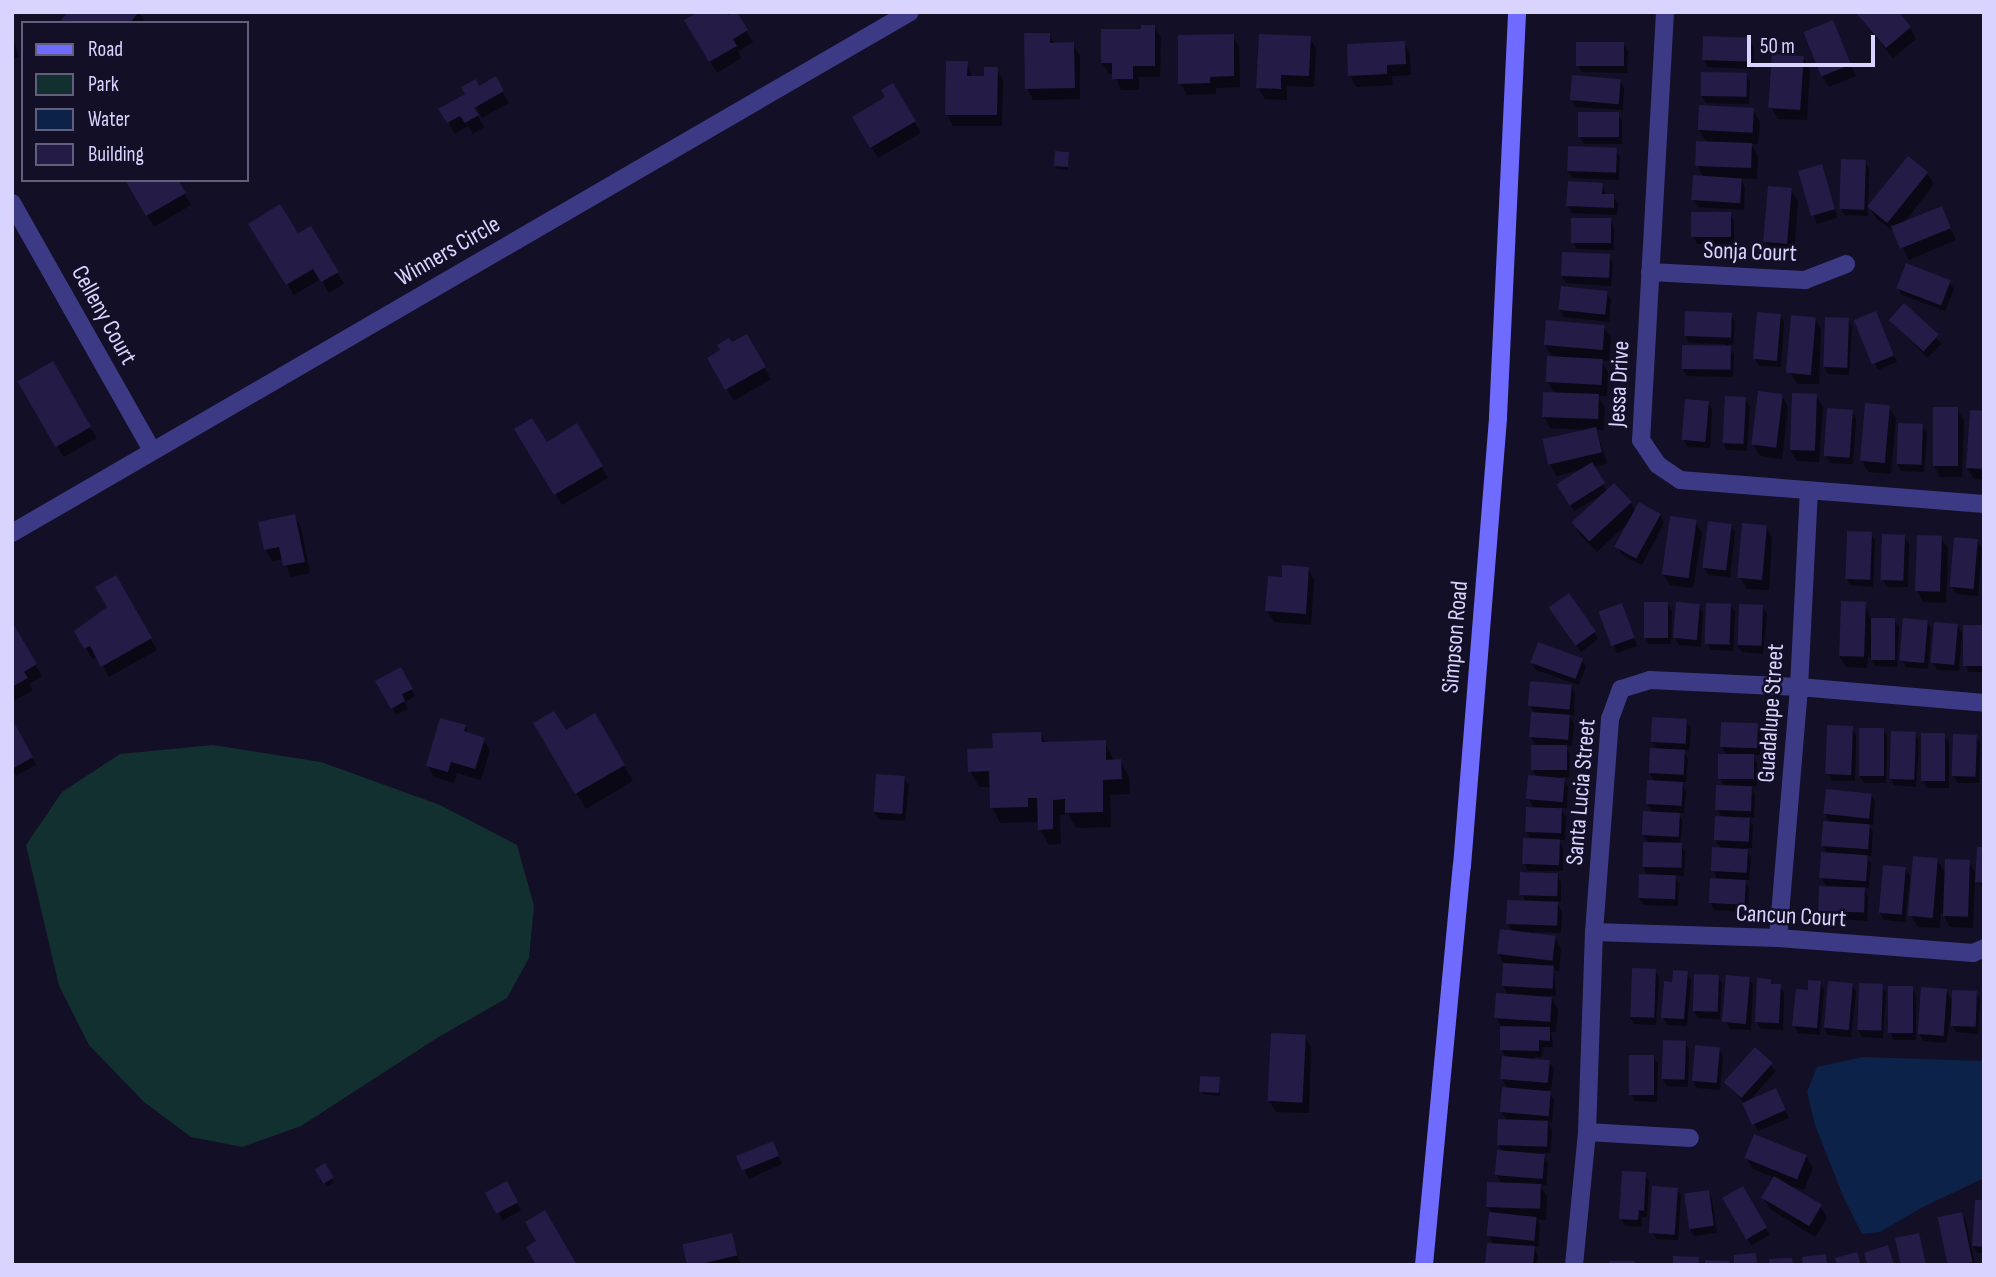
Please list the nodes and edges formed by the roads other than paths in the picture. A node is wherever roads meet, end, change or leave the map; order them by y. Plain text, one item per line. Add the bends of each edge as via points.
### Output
1 (910, 12) edge
2 (1517, 12) edge
3 (1665, 12) edge
4 (12, 203) edge
5 (1846, 264) dead end
6 (1650, 272) junction
7 (152, 450) junction
8 (1809, 491) junction
9 (1984, 504) edge
10 (12, 533) edge
11 (1798, 687) junction
12 (1984, 703) edge
13 (1594, 932) junction
14 (1778, 938) junction
15 (1984, 948) edge
16 (1587, 1132) junction
17 (1690, 1138) dead end
18 (1424, 1265) edge
19 (1574, 1265) edge

1 - 7 street, Winners Circle
2 - 18 main road, Simpson Road via 1498,417
3 - 6 street, Jessa Drive
4 - 7 street, Celleny Court
5 - 6 street, Sonja Court via 1805,280
6 - 8 street, Jessa Drive via 1641,440 1658,465 1680,480
7 - 10 street, Winners Circle
8 - 9 street, Jessa Drive
8 - 11 street, Guadalupe Street
11 - 12 street, Santa Lucia Street
11 - 13 street, Santa Lucia Street via 1650,680 1622,689 1610,719
11 - 14 street, Guadalupe Street
13 - 14 street, Cancun Court
13 - 16 street, Santa Lucia Street
14 - 15 street, Cancun Court via 1973,953
16 - 17 street
16 - 19 street, Santa Lucia Street

